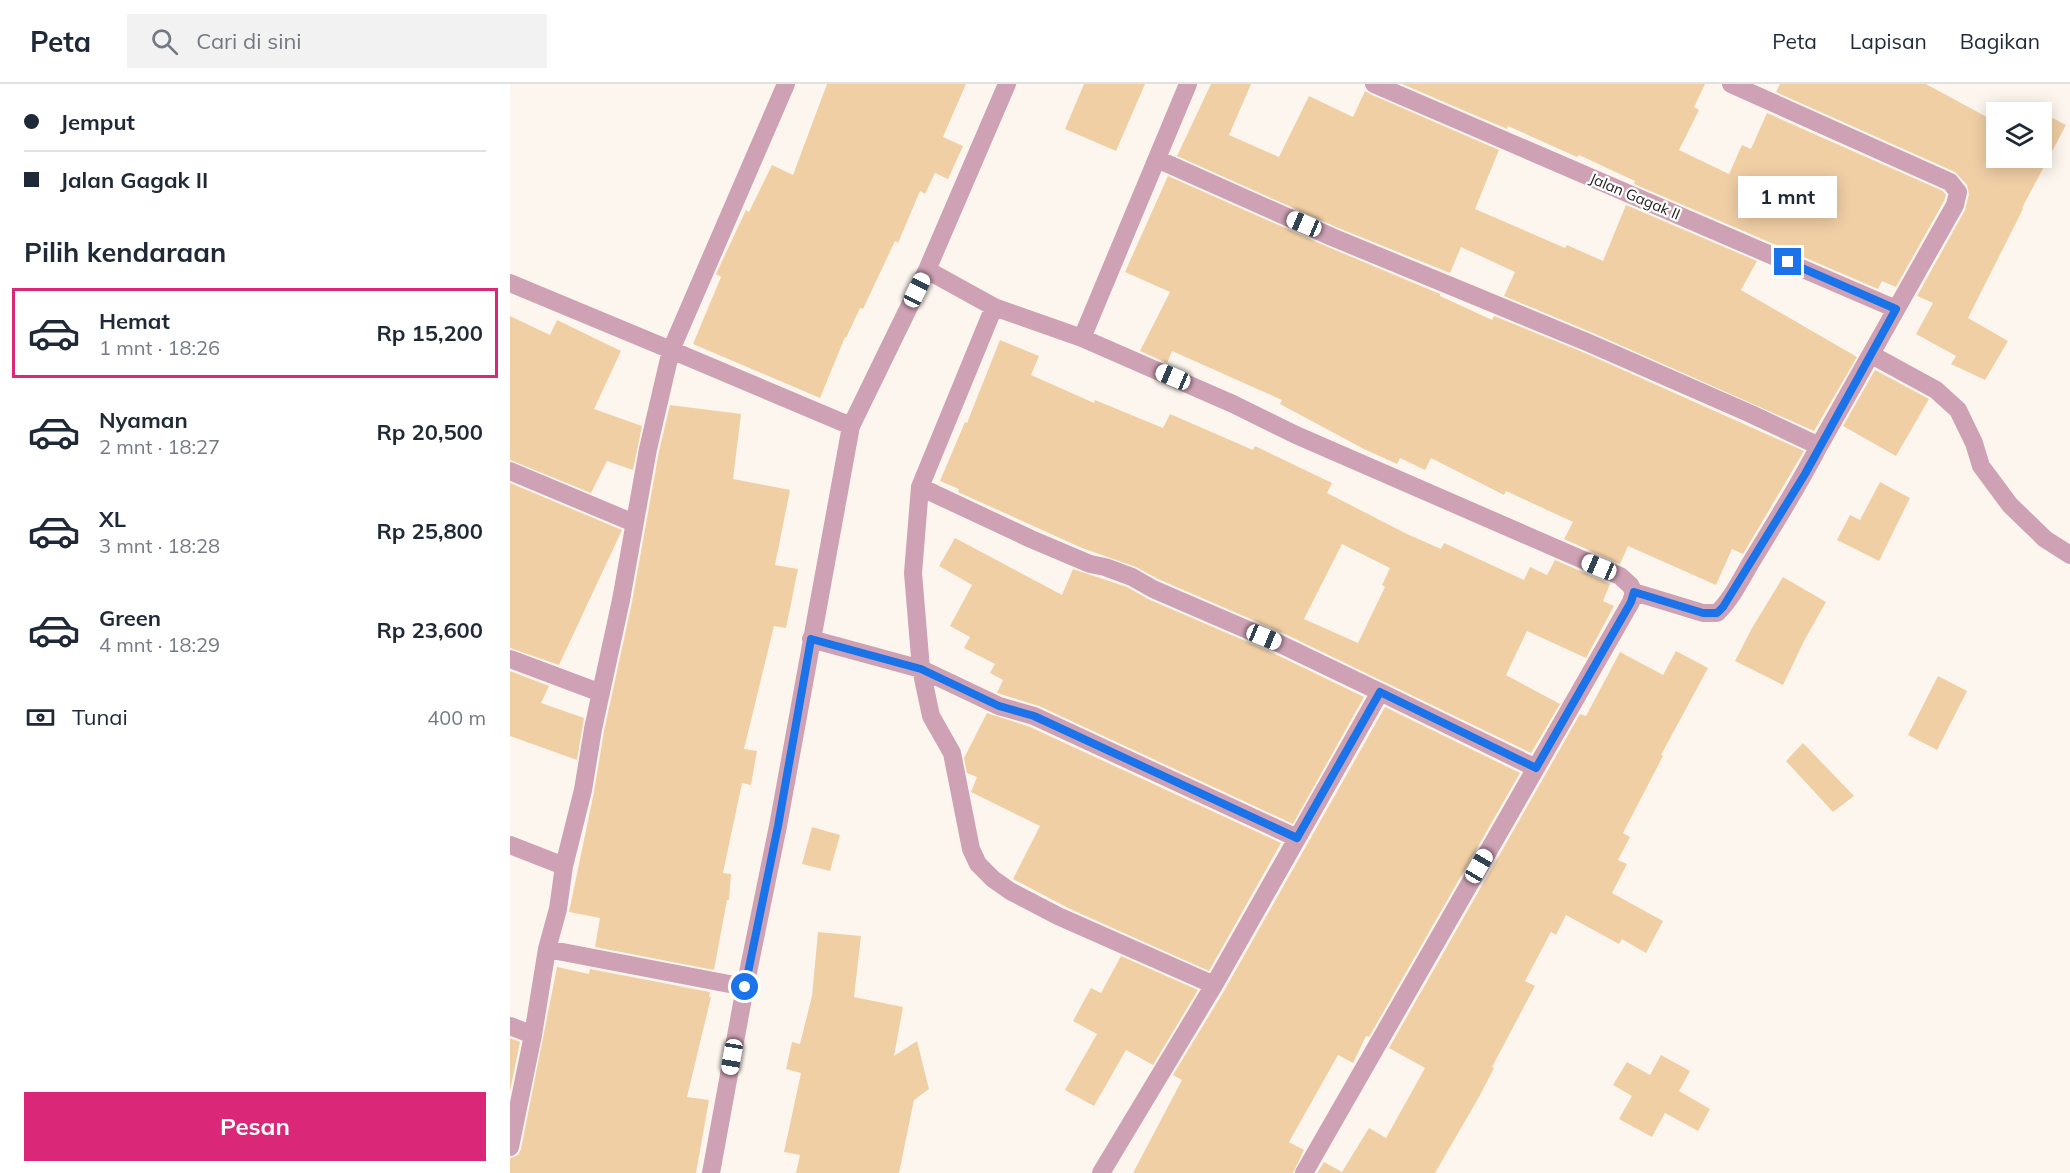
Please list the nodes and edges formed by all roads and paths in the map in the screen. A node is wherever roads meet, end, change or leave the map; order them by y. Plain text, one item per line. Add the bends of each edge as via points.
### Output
1 (786, 84) edge
2 (1008, 84) edge
3 (1188, 84) edge
4 (1374, 84) edge
5 (1731, 84) edge
6 (1157, 159) junction
7 (927, 270) junction
8 (510, 283) edge
9 (994, 307) junction
10 (1896, 309) junction
11 (1082, 338) junction
12 (670, 350) junction
13 (1872, 355) junction
14 (851, 426) junction
15 (1819, 446) junction
16 (510, 471) edge
17 (920, 487) junction
18 (634, 523) junction
19 (2070, 555) edge
20 (1634, 592) junction
21 (811, 639) junction
22 (510, 659) edge
23 (921, 669) junction
24 (1380, 692) junction
25 (601, 693) junction
26 (1536, 768) junction
27 (1297, 838) junction
28 (510, 845) edge
29 (564, 866) junction
30 (547, 949) junction
31 (1214, 985) junction
32 (745, 987) junction
33 (510, 1026) edge
34 (533, 1035) junction
35 (510, 1147) edge
36 (711, 1173) edge
37 (1101, 1173) edge
38 (1304, 1173) edge

1 - 12 street
2 - 7 street
3 - 6 street
4 - 10 street, Jalan Gagak II
5 - 10 street via 1955,186 1955,205
6 - 11 street
6 - 15 street via 1332,237 1589,343
7 - 9 street
7 - 14 street
8 - 12 street
9 - 11 street
9 - 17 street
10 - 13 street
11 - 20 street via 1620,576
12 - 14 street
12 - 18 street
13 - 15 street
13 - 19 street via 1936,390 1958,411 1981,466 2010,505 2045,539
14 - 21 street
15 - 20 street via 1717,613 1703,613
16 - 18 street
17 - 23 street via 913,573
17 - 24 street via 1031,539 1132,578 1278,643
18 - 25 street
20 - 26 street
21 - 23 street
21 - 32 street
22 - 25 street
23 - 27 street via 999,706 1034,716
23 - 31 street via 931,716 952,753 971,849 978,864 1010,891 1058,916
24 - 26 street
24 - 27 street
25 - 29 street
26 - 38 street
27 - 31 street
28 - 29 street
29 - 30 street
30 - 32 street
30 - 34 street
31 - 37 street
32 - 36 street
33 - 34 street
34 - 35 street

